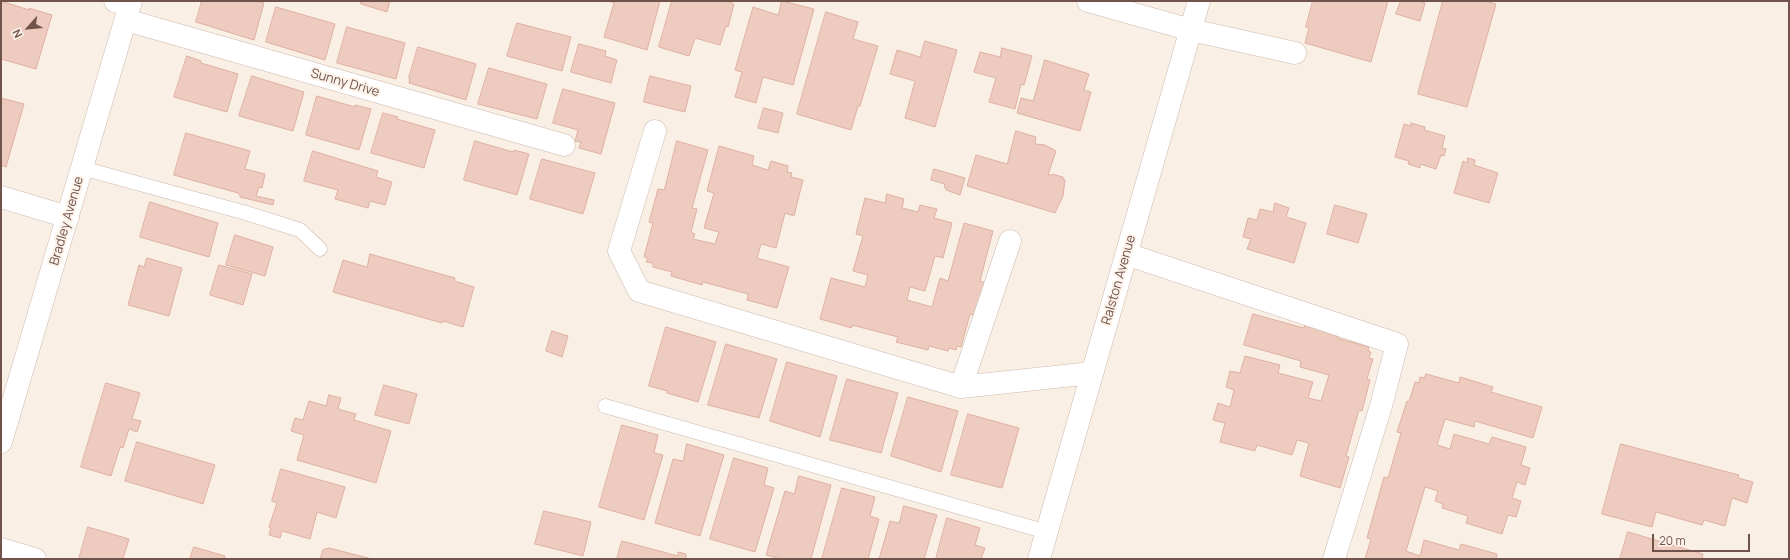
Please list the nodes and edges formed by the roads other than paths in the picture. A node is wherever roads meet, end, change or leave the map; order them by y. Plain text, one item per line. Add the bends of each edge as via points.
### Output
1 (1088, 1) edge
2 (1199, 1) edge
3 (126, 7) edge
4 (1191, 30) junction
5 (1295, 53) dead end
6 (655, 131) dead end
7 (564, 146) dead end
8 (82, 168) junction
9 (1, 197) edge
10 (68, 216) junction
11 (1010, 241) dead end
12 (320, 249) dead end
13 (1126, 254) junction
14 (1092, 373) junction
15 (961, 387) junction
16 (605, 406) dead end
17 (1, 442) edge
18 (1047, 532) junction
19 (1, 549) edge
20 (34, 559) edge
21 (1039, 559) edge
22 (1334, 559) edge

1 - 4 street
2 - 4 street, Ralston Avenue
3 - 7 street, Sunny Drive
3 - 8 street, Bradley Avenue
4 - 5 street
4 - 13 street, Ralston Avenue
6 - 15 street via 619,251 639,291
8 - 10 street, Bradley Avenue
8 - 12 lane via 300,230
9 - 10 street
10 - 17 street, Bradley Avenue
11 - 15 street
13 - 14 street, Ralston Avenue
13 - 22 street via 1397,344 1381,406
14 - 15 street
14 - 18 street, Ralston Avenue
16 - 18 lane
18 - 21 street, Ralston Avenue
19 - 20 street

